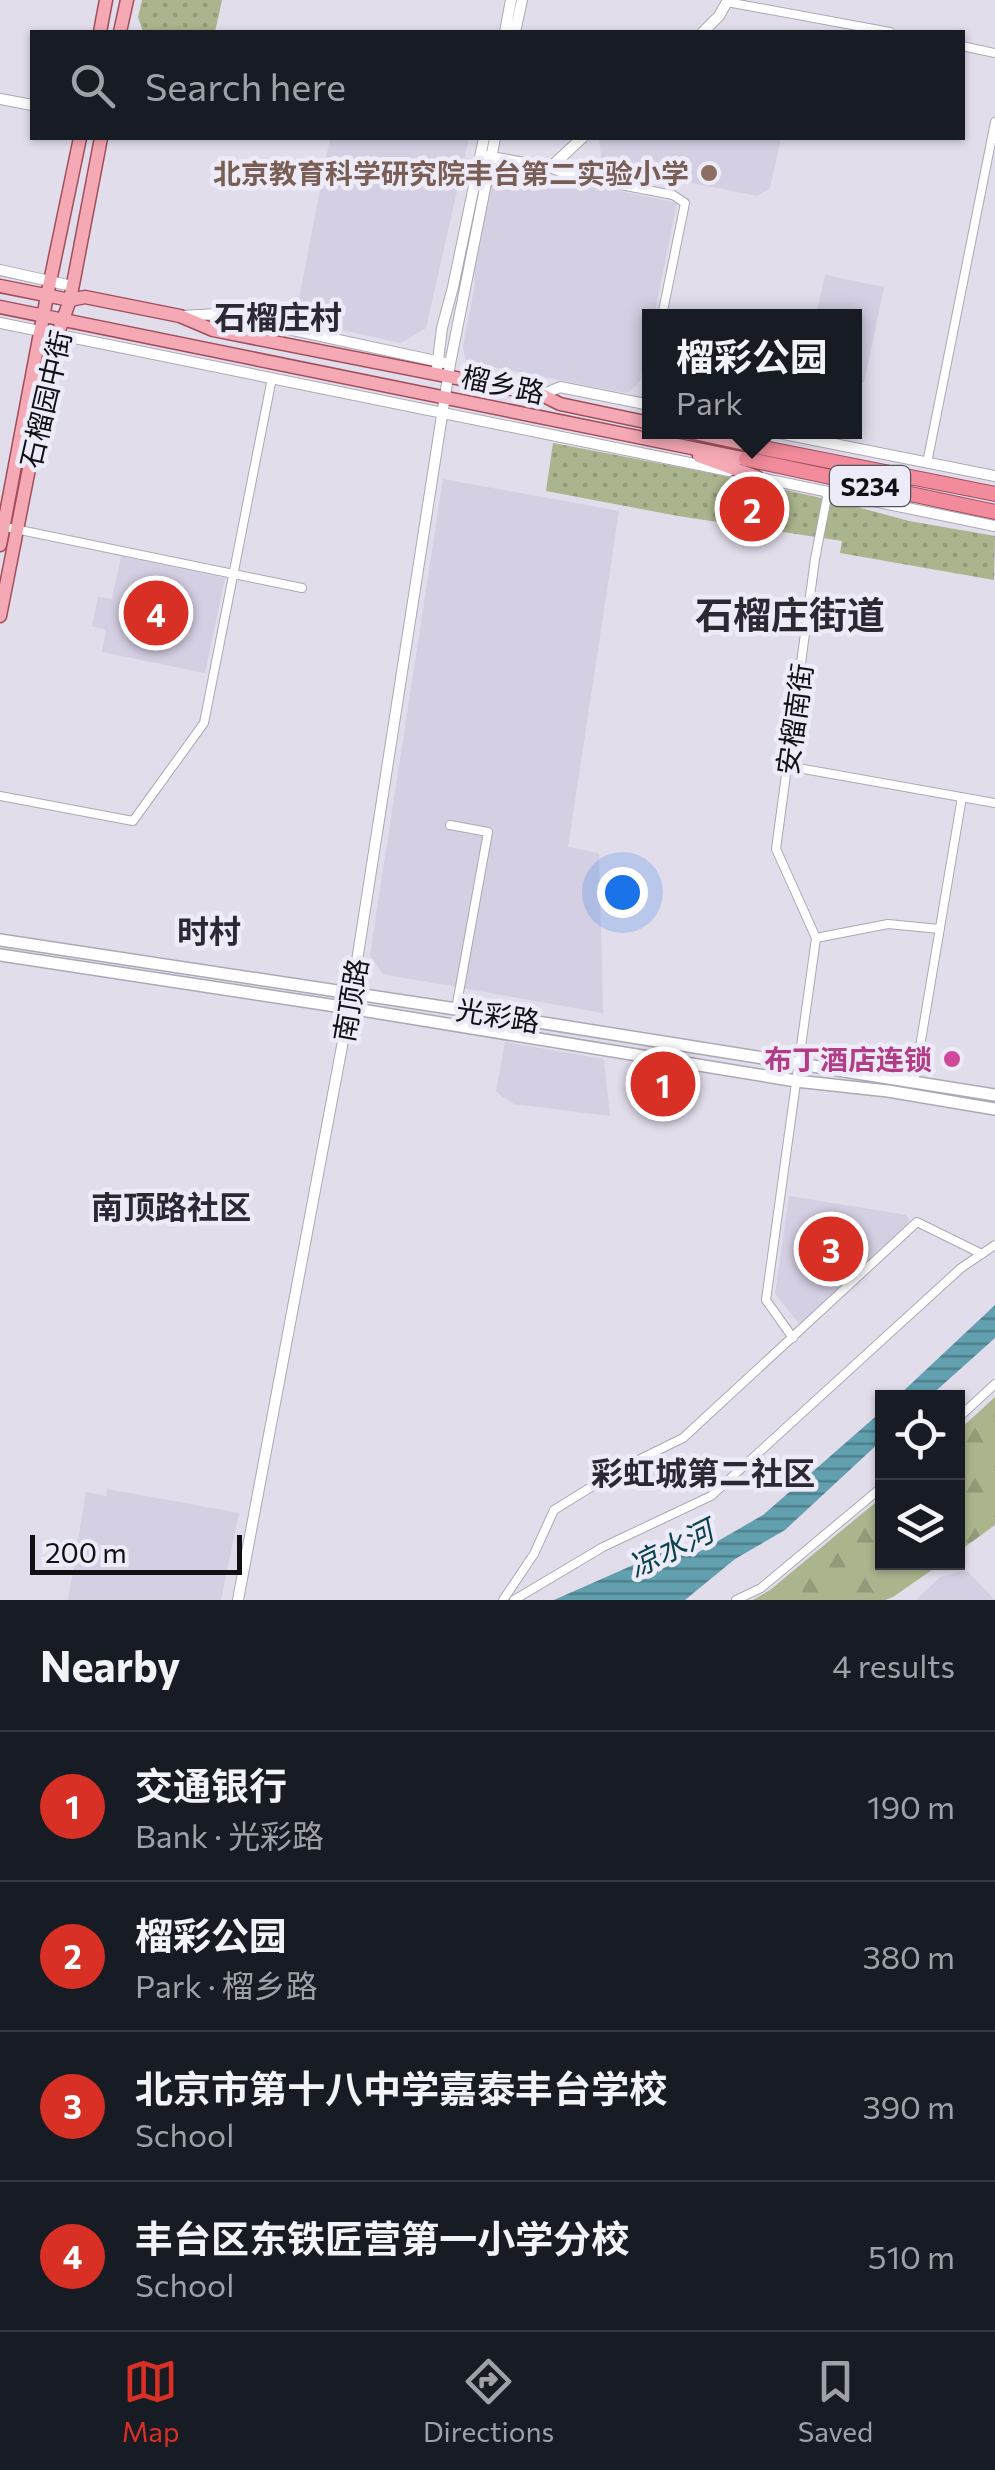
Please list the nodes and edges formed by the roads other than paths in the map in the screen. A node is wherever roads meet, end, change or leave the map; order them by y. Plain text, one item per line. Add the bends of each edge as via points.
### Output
1 (106, 0) edge
2 (126, 0) edge
3 (511, 0) edge
4 (522, 0) edge
5 (728, 1) edge
6 (100, 30) edge
7 (120, 30) edge
8 (504, 30) edge
9 (515, 30) edge
10 (705, 30) edge
11 (880, 30) edge
12 (965, 47) edge
13 (995, 52) edge
14 (0, 99) edge
15 (30, 105) edge
16 (995, 122) edge
17 (80, 140) edge
18 (101, 140) edge
19 (484, 140) edge
20 (493, 140) edge
21 (580, 140) edge
22 (486, 156) junction
23 (547, 167) junction
24 (0, 270) edge
25 (50, 281) junction
26 (0, 286) edge
27 (72, 286) junction
28 (47, 296) junction
29 (70, 300) junction
30 (0, 307) edge
31 (663, 309) edge
32 (43, 316) junction
33 (62, 320) junction
34 (0, 323) edge
35 (40, 332) junction
36 (58, 336) junction
37 (443, 370) junction
38 (272, 378) junction
39 (542, 394) junction
40 (642, 403) edge
41 (444, 405) junction
42 (642, 421) edge
43 (710, 439) edge
44 (809, 439) edge
45 (659, 442) junction
46 (748, 452) junction
47 (927, 463) junction
48 (995, 476) edge
49 (757, 477) junction
50 (828, 492) junction
51 (995, 494) edge
52 (995, 512) edge
53 (995, 526) edge
54 (7, 528) edge
55 (0, 545) edge
56 (234, 574) junction
57 (302, 588) dead end
58 (0, 616) edge
59 (788, 766) junction
60 (0, 796) edge
61 (962, 797) junction
62 (995, 803) edge
63 (450, 824) dead end
64 (940, 929) junction
65 (816, 938) junction
66 (0, 940) edge
67 (0, 955) edge
68 (352, 993) junction
69 (349, 1008) junction
70 (456, 1009) junction
71 (798, 1064) junction
72 (796, 1081) junction
73 (914, 1082) junction
74 (995, 1095) edge
75 (995, 1108) edge
76 (995, 1244) edge
77 (982, 1254) junction
78 (793, 1338) junction
79 (995, 1384) edge
80 (965, 1412) edge
81 (875, 1492) edge
82 (238, 1600) edge
83 (503, 1600) edge
84 (514, 1600) edge
85 (736, 1600) edge

1 - 6 main road
2 - 7 main road
3 - 8 street
4 - 9 street
5 - 10 street
5 - 11 street
12 - 13 street
14 - 15 street
16 - 47 street
17 - 25 main road, 石榴园中街
18 - 27 main road, 石榴园中街
19 - 22 street
20 - 22 street
21 - 23 street
22 - 23 street
22 - 37 street, 南顶路
23 - 31 street via 674,194 685,203
24 - 25 street
25 - 27 street
25 - 28 main road, 石榴园中街
26 - 28 main road, 榴乡路
27 - 29 main road, 石榴园中街
28 - 29 main road, 榴乡路
28 - 32 main road, 石榴园中街
29 - 33 main road, 石榴园中街
29 - 37 main road, 榴乡路 via 85,297 180,316 212,330
30 - 32 main road, 榴乡路
32 - 33 main road, 榴乡路
32 - 35 main road, 石榴园中街
33 - 36 main road, 石榴园中街
33 - 41 main road, 榴乡路
34 - 35 street, 榴乡路
35 - 36 street, 榴乡路
35 - 54 main road, 石榴园中街
36 - 38 street, 榴乡路
36 - 54 main road, 石榴园中街
37 - 39 main road, 榴乡路
37 - 41 street, 南顶路
38 - 41 street, 榴乡路
38 - 56 street
39 - 40 street, 榴乡路 via 560,387
39 - 42 main road, 榴乡路
41 - 45 main road, 榴乡路
41 - 49 street, 榴乡路
41 - 68 street, 南顶路
43 - 46 main road, 榴乡路
44 - 47 street
45 - 46 main road, 榴乡路
45 - 49 main road
46 - 51 highway, 榴乡路 / S234
46 - 52 highway, 榴乡路 / S234
47 - 48 street
49 - 50 street, 榴乡路
50 - 53 street, 榴乡路
50 - 59 street, 安榴南街
54 - 55 main road, 石榴园中街
54 - 56 street
54 - 58 main road, 石榴园中街
56 - 57 street
56 - 60 street via 204,723 133,821
59 - 61 street
59 - 65 street, 安榴南街 via 776,849
61 - 62 street
61 - 64 street
63 - 70 street via 488,832
64 - 65 street via 888,924
64 - 73 street
65 - 71 street
66 - 68 main road, 光彩路
67 - 69 main road, 光彩路
68 - 69 street, 南顶路
68 - 70 main road, 光彩路
69 - 72 main road, 光彩路
69 - 82 street, 南顶路
70 - 71 main road, 光彩路
71 - 72 street
71 - 73 main road, 光彩路
72 - 75 main road, 光彩路
72 - 78 street via 766,1300
73 - 74 main road, 光彩路
76 - 77 street
77 - 78 street via 917,1222
77 - 84 street via 710,1496 603,1547
78 - 83 street via 683,1438 554,1510
79 - 80 street
81 - 85 street via 761,1588

